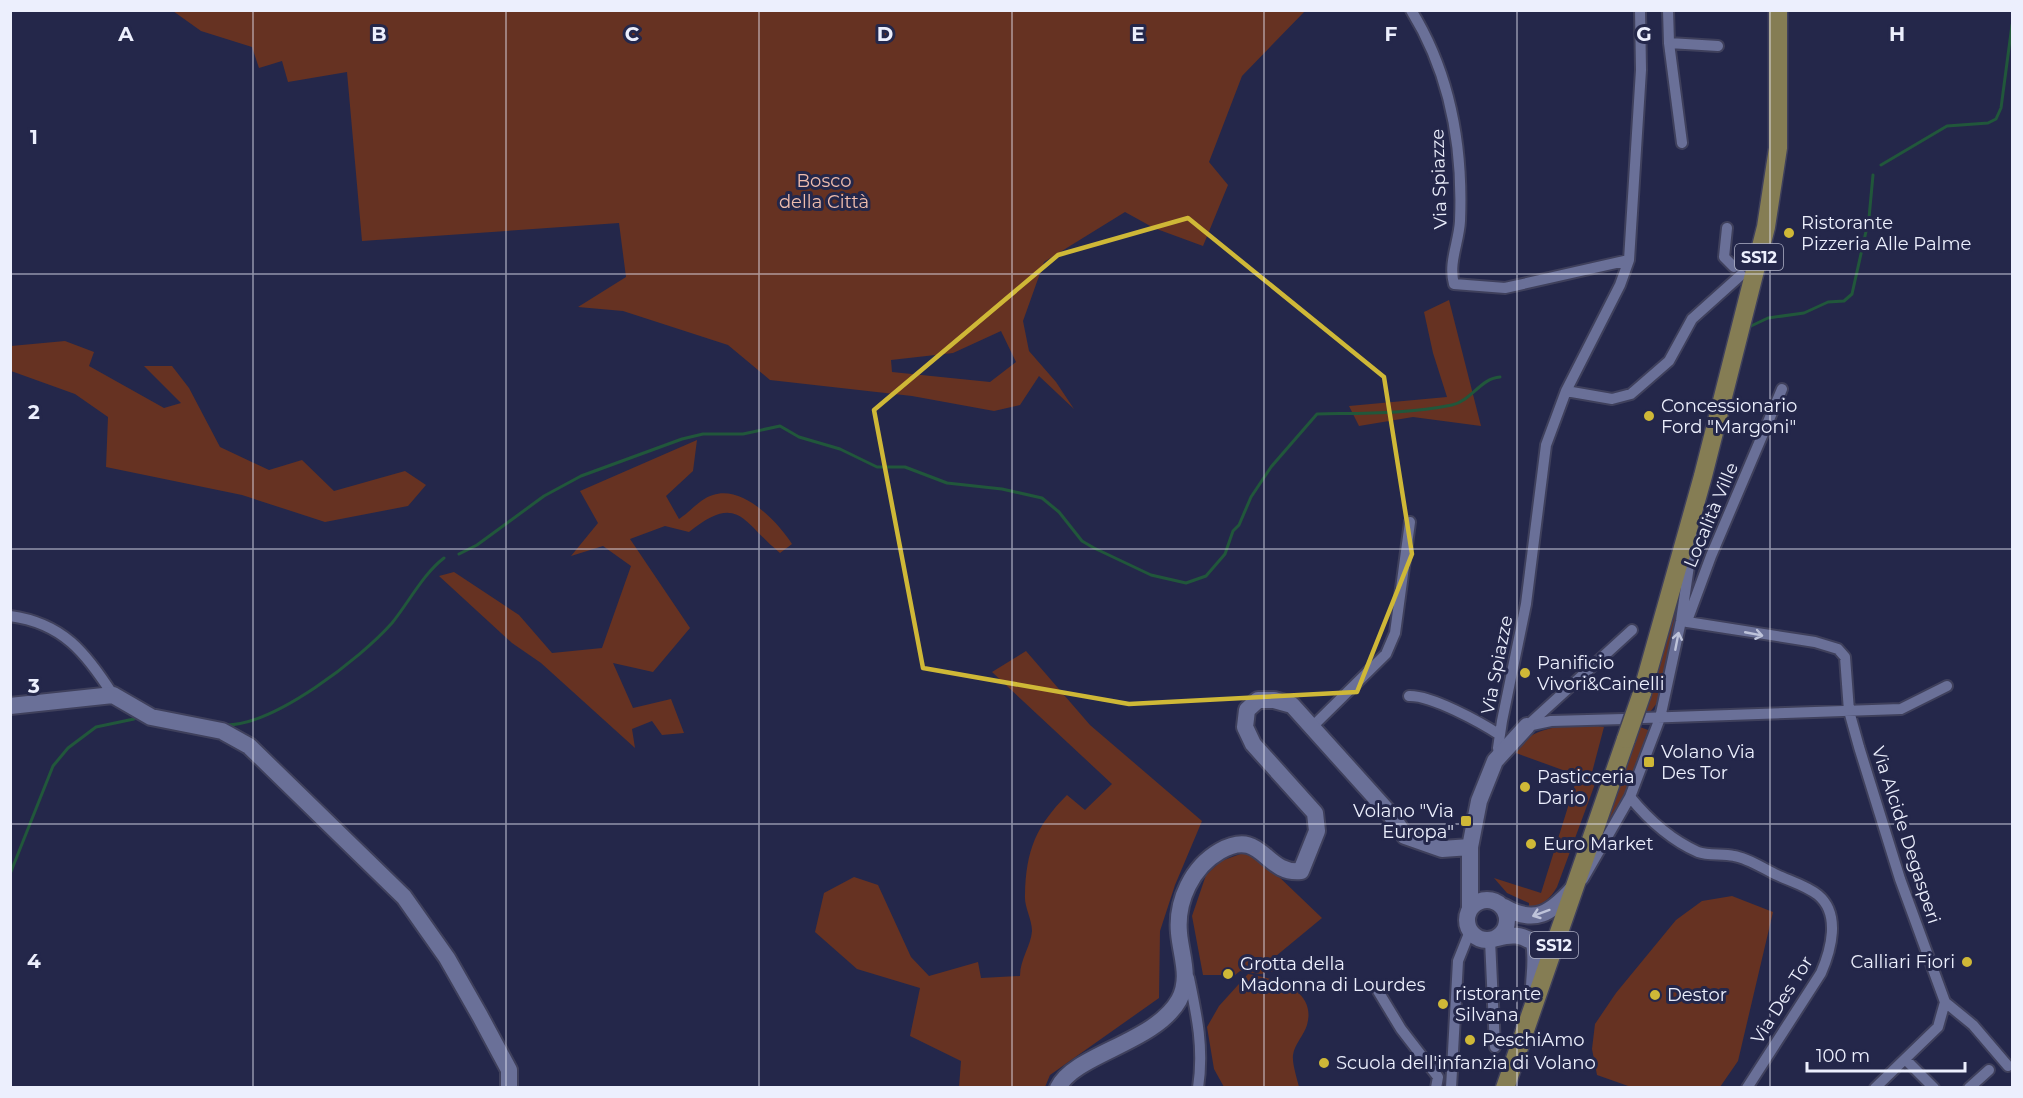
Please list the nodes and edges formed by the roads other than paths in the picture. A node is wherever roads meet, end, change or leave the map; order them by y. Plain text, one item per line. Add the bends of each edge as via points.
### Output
1 (1411, 10) edge
2 (1640, 10) edge
3 (1668, 10) edge
4 (1778, 10) edge
5 (1669, 43) junction
6 (1718, 46) dead end
7 (1682, 143) dead end
8 (1727, 228) dead end
9 (1629, 260) junction
10 (1782, 389) dead end
11 (1566, 391) junction
12 (1703, 476) junction
13 (1410, 522) dead end
14 (10, 616) edge
15 (1688, 621) junction
16 (1632, 630) dead end
17 (1947, 686) dead end
18 (113, 695) junction
19 (1409, 696) dead end
20 (10, 706) edge
21 (1849, 711) junction
22 (1643, 718) dead end
23 (1660, 718) junction
24 (1624, 719) dead end
25 (1527, 726) junction
26 (1312, 727) junction
27 (1500, 735) junction
28 (1500, 757) junction
29 (1630, 797) junction
30 (1470, 847) junction
31 (1469, 866) junction
32 (1573, 889) junction
33 (1496, 903) junction
34 (1470, 907) junction
35 (1470, 931) junction
36 (1493, 939) junction
37 (1184, 957) junction
38 (1378, 991) dead end
39 (1534, 1001) junction
40 (1945, 1002) junction
41 (1495, 1047) dead end
42 (1906, 1060) junction
43 (2008, 1066) dead end
44 (1989, 1070) dead end
45 (509, 1088) edge
46 (1058, 1088) edge
47 (1198, 1088) edge
48 (1436, 1088) edge
49 (1450, 1088) edge
50 (1505, 1088) edge
51 (1747, 1088) edge
52 (1875, 1088) edge
53 (1934, 1088) edge
54 (1969, 1088) edge

1 - 9 street, Via Spiazze via 1447,94 1458,142 1460,222 1450,273 1454,284 1505,288
2 - 9 street, Via Spiazze via 1641,70
3 - 5 street
4 - 12 main road, SS12 via 1779,110 1773,188
5 - 6 street
5 - 7 street
8 - 11 street via 1724,256 1738,271 1692,319 1669,361 1631,393 1612,399
9 - 11 street, Via Spiazze
10 - 15 street, Località Ville via 1711,556
11 - 27 street, Via Spiazze via 1546,445 1526,604
12 - 15 street
12 - 32 main road, SS12, bridge via 1642,693
13 - 26 street via 1395,633 1386,654
14 - 18 street via 51,626 75,646
15 -> 21 street, Via Alcide Degasperi via 1838,649 1845,657
23 -> 15 street
16 - 25 street
17 - 21 street via 1901,709
18 - 20 street
18 - 45 street via 151,717 235,736 404,897 447,958 480,1016 509,1070
19 - 27 street, Via Spiazze via 1422,696
21 - 23 street
21 - 40 street, Via Alcide Degasperi via 1900,879
22 - 23 street
23 - 29 street
24 - 25 street via 1551,721
25 - 28 street
26 - 30 street via 1405,836 1442,849
26 - 37 street via 1292,705 1274,700 1258,700 1247,710 1245,727 1253,744 1315,813 1317,831 1301,871 1281,869 1256,846 1239,843 1202,863 1188,883 1179,911
27 - 28 street, Via Spiazze
28 - 30 street via 1479,801
29 - 32 street via 1594,863
29 - 51 street, Via Des Tor via 1648,819 1687,846 1701,853 1736,856 1800,885 1819,896 1830,914 1833,927 1829,955 1821,973
30 - 31 street
31 - 33 street
31 - 34 street
32 -> 33 street via 1546,913 1518,916
32 - 39 main road, SS12
33 - 34 street via 1479,900
33 - 36 street via 1508,921 1502,933
34 - 35 street
35 - 36 street via 1475,937
35 - 49 street via 1458,961
36 - 39 street via 1511,934 1534,943 1538,959
36 - 41 street
37 - 46 street via 1179,999 1164,1019 1082,1065 1062,1079
37 - 47 street via 1200,1031 1202,1061
38 - 48 street via 1438,1077
39 - 50 main road, SS12
40 - 42 street via 1938,1027
40 - 43 street via 1973,1025
42 - 52 street
42 - 53 street
44 - 54 street

